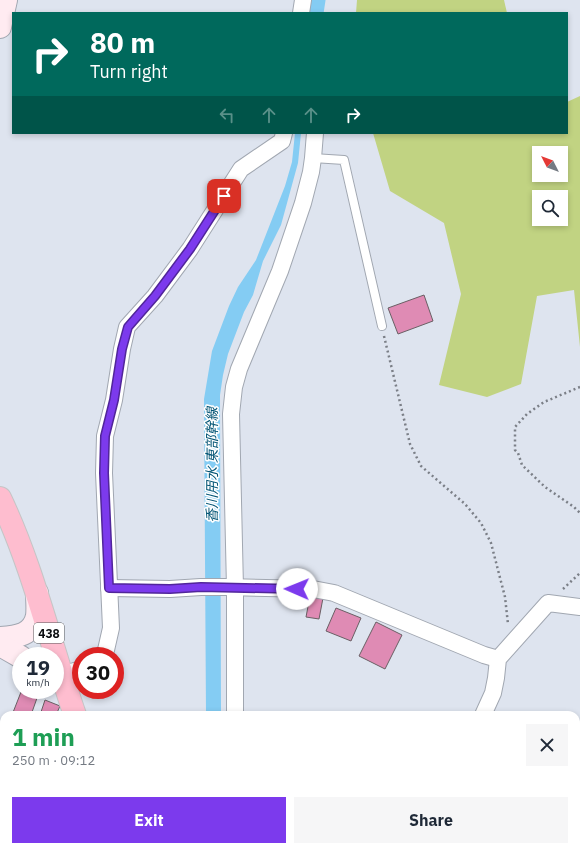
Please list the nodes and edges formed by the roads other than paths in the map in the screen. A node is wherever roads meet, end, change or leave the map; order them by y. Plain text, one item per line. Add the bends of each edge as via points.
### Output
1 (6, 0) edge
2 (303, 0) edge
3 (301, 12) edge
4 (0, 26) edge
5 (284, 134) edge
6 (315, 134) edge
7 (313, 158) junction
8 (382, 326) road end
9 (3, 505) edge
10 (230, 587) junction
11 (109, 588) junction
12 (37, 592) junction
13 (580, 607) edge
14 (0, 638) edge
15 (0, 645) edge
16 (107, 647) edge
17 (12, 652) edge
18 (498, 659) junction
19 (66, 673) edge
20 (74, 711) edge
21 (235, 711) edge
22 (485, 711) edge

1 - 4 main road
2 - 3 street
5 - 11 street via 282,141 241,169 190,249 128,327 105,436
6 - 7 street
7 - 8 lane via 344,160
7 - 10 street via 303,203 234,387 231,414
9 - 12 highway, 438
10 - 11 street
10 - 18 street via 313,589 334,593
10 - 21 street
11 - 16 street via 111,628
12 - 14 main road via 37,615 33,626 26,633 12,638
12 - 19 highway, 438
13 - 18 street via 548,603
15 - 17 main road
18 - 22 street via 493,693
19 - 20 highway, 438

